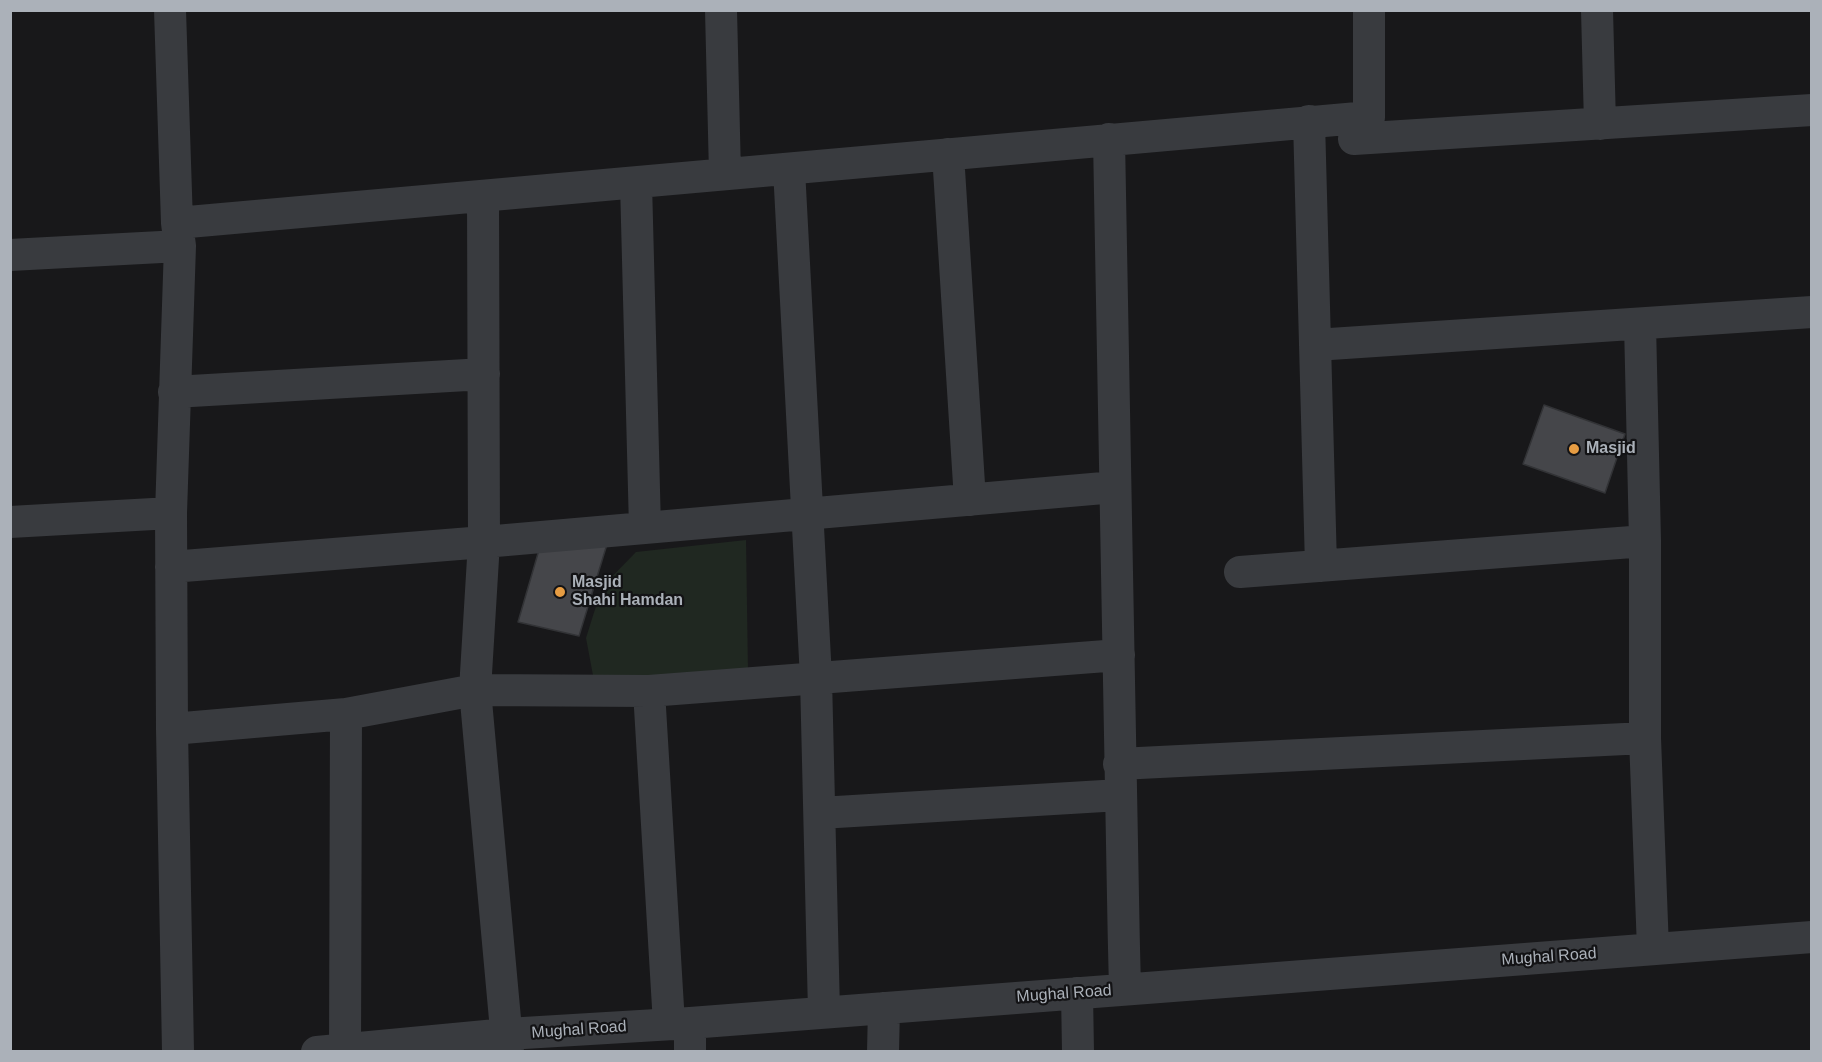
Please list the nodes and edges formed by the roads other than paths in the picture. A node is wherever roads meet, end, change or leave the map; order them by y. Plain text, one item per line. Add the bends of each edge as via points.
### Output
1 (170, 10) edge
2 (721, 10) edge
3 (1369, 10) edge
4 (1597, 10) edge
5 (1812, 110) edge
6 (1369, 117) junction
7 (1309, 122) junction
8 (1599, 124) junction
9 (1109, 139) junction
10 (948, 154) junction
11 (789, 169) junction
12 (725, 174) junction
13 (636, 183) junction
14 (483, 196) junction
15 (179, 234) junction
16 (10, 255) edge
17 (1812, 312) edge
18 (1640, 324) junction
19 (1315, 345) junction
20 (484, 374) junction
21 (174, 392) junction
22 (1115, 487) junction
23 (970, 500) junction
24 (171, 513) junction
25 (807, 514) junction
26 (10, 522) edge
27 (645, 528) junction
28 (1645, 541) junction
29 (484, 542) junction
30 (1321, 566) junction
31 (171, 567) junction
32 (1240, 572) dead end
33 (1119, 655) junction
34 (816, 678) junction
35 (475, 690) junction
36 (649, 691) junction
37 (346, 714) junction
38 (172, 729) junction
39 (1645, 738) junction
40 (1119, 765) junction
41 (1120, 795) junction
42 (819, 813) junction
43 (1812, 937) edge
44 (1653, 949) junction
45 (1125, 989) junction
46 (1077, 993) junction
47 (884, 1008) junction
48 (824, 1012) junction
49 (683, 1033) edge
50 (507, 1043) edge
51 (336, 1051) edge
52 (178, 1052) edge
53 (883, 1052) edge
54 (1078, 1052) edge

1 - 15 street
2 - 12 street
3 - 6 street
4 - 8 street
5 - 8 street
6 - 7 street
6 - 8 street via 1354,139
7 - 9 street
7 - 19 street
9 - 10 street
9 - 22 street
10 - 11 street
10 - 23 street
11 - 12 street
11 - 25 street
12 - 13 street
13 - 14 street
13 - 27 street
14 - 15 street
14 - 20 street
15 - 16 street
15 - 21 street
17 - 18 street
18 - 19 street
18 - 28 street
19 - 30 street
20 - 21 street
20 - 29 street
21 - 24 street
22 - 23 street
22 - 33 street
23 - 25 street
24 - 26 street
24 - 31 street
25 - 27 street
25 - 34 street
27 - 29 street
28 - 30 street
28 - 39 street
29 - 31 street
29 - 35 street
30 - 32 street
31 - 38 street
33 - 34 street
33 - 40 street
34 - 36 street
34 - 42 street
35 - 36 street
35 - 37 street
35 - 50 street
36 - 49 street
37 - 38 street
37 - 51 street
38 - 52 street
39 - 40 street
39 - 44 street
40 - 41 street
41 - 42 street
41 - 45 street
42 - 48 street
43 - 44 street, Mughal Road
44 - 45 street, Mughal Road
45 - 46 street, Mughal Road
46 - 47 street, Mughal Road
46 - 54 street
47 - 48 street, Mughal Road
47 - 53 street
48 - 49 street, Mughal Road
49 - 50 street, Mughal Road
50 - 51 street, Mughal Road

